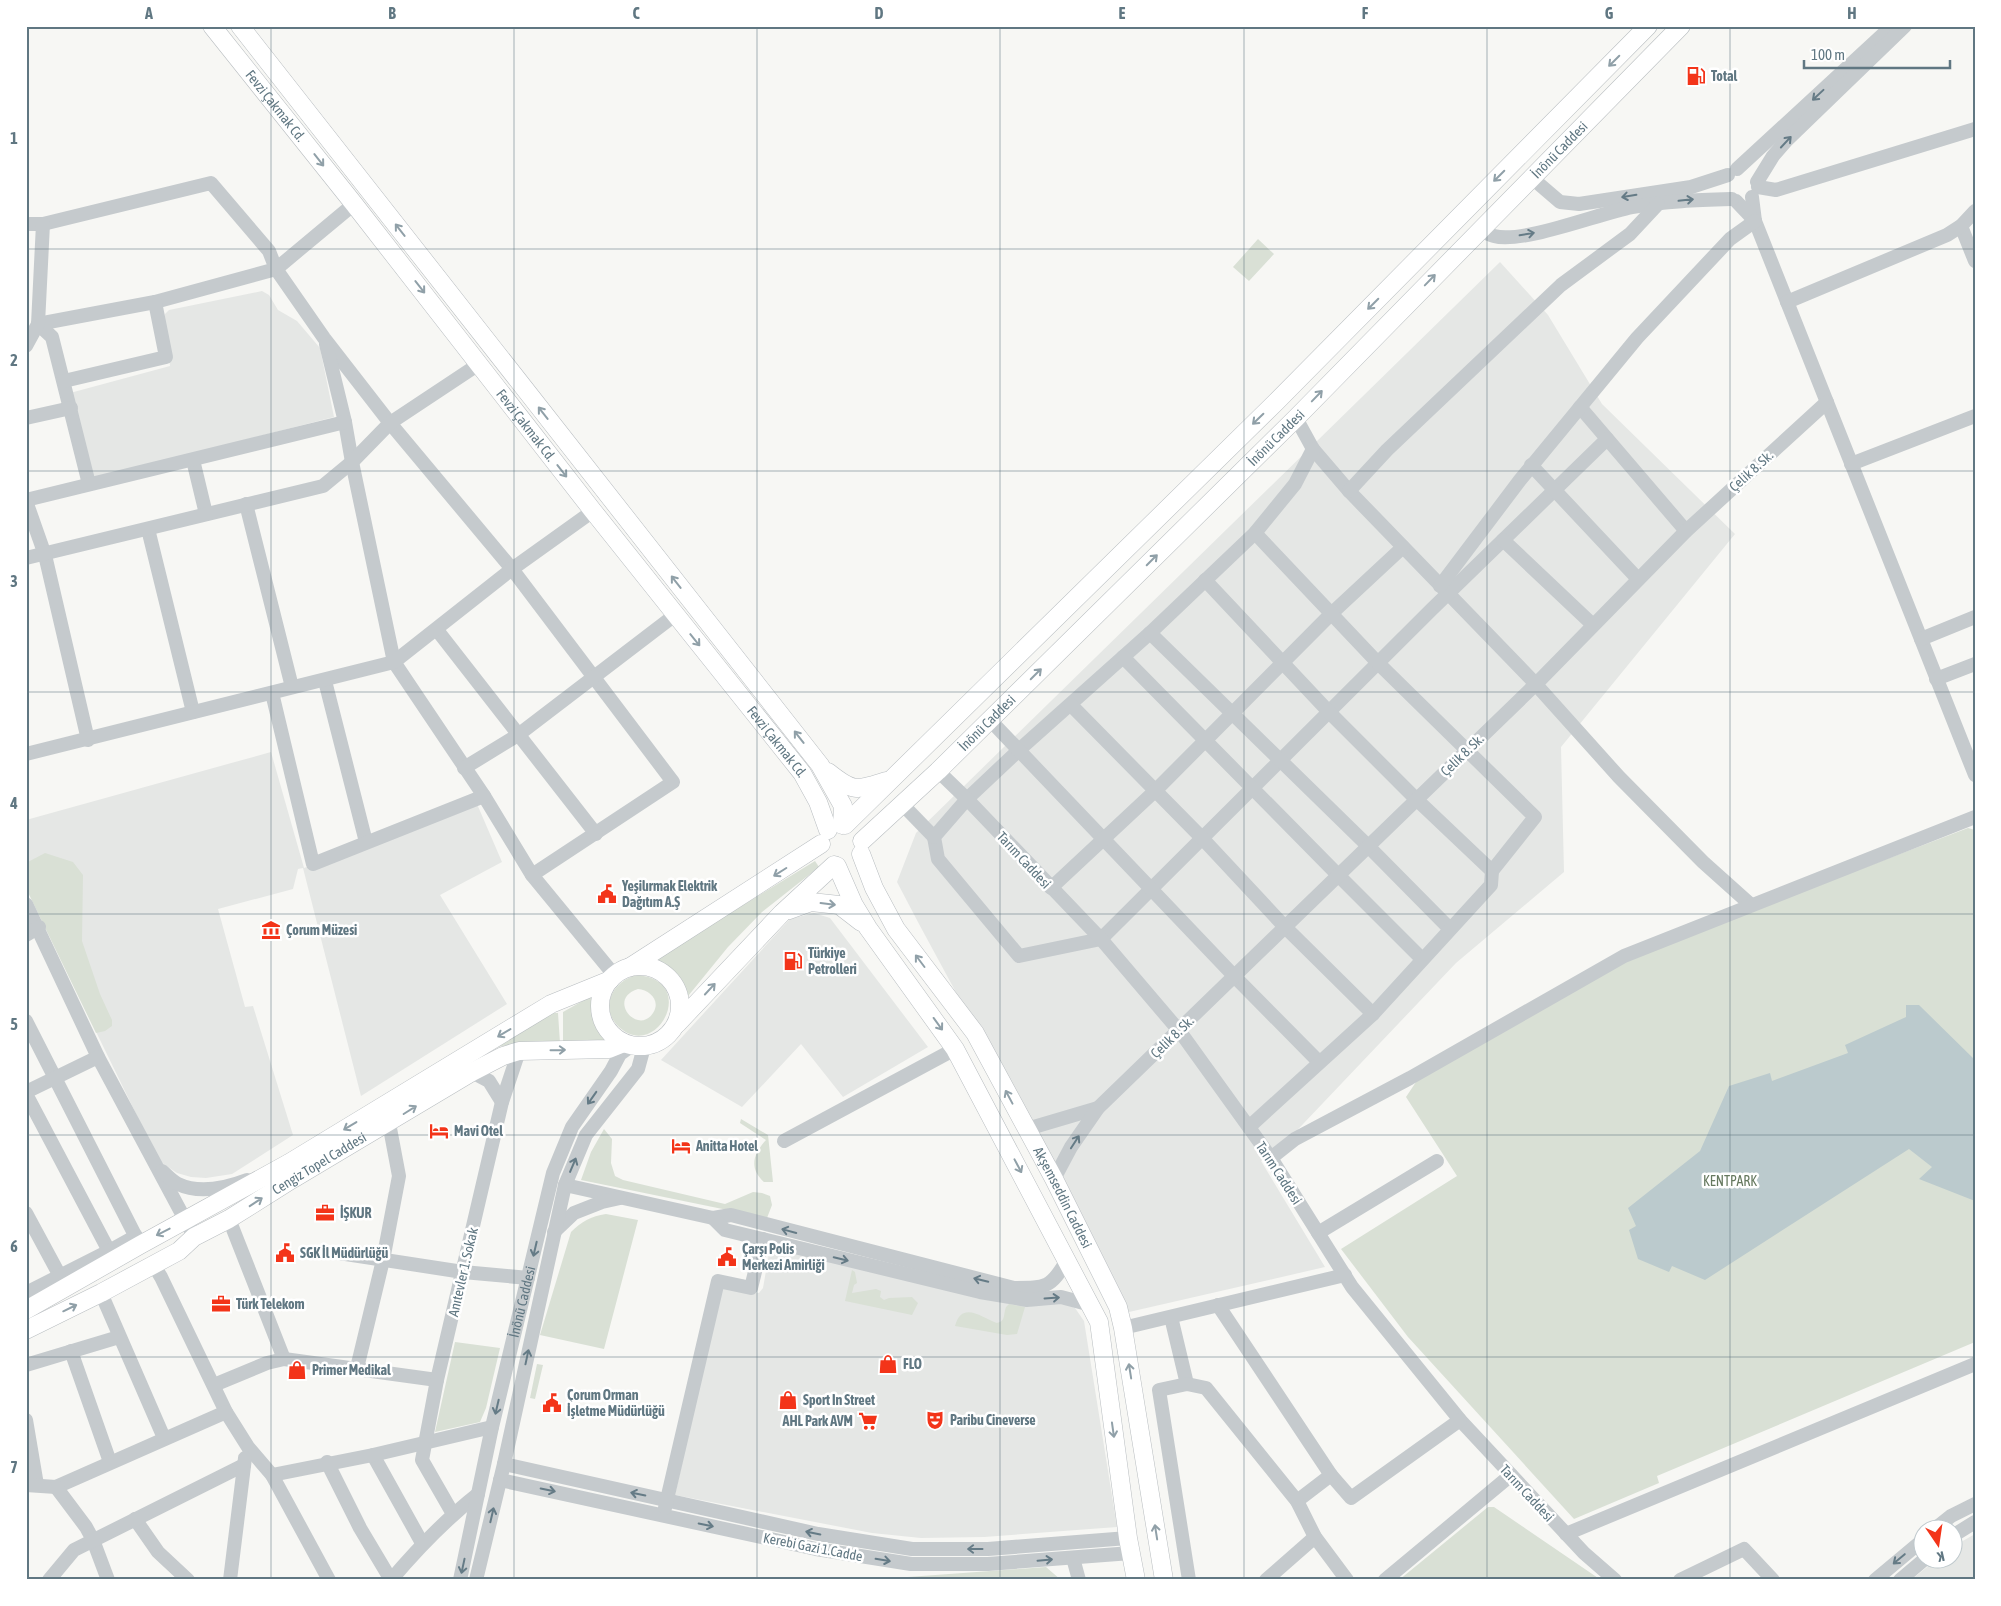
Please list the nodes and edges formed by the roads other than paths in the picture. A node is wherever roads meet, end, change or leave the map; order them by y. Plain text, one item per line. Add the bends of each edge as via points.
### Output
1 (212, 26) edge
2 (240, 26) edge
3 (1648, 26) edge
4 (1681, 26) edge
5 (1892, 26) edge
6 (1905, 26) edge
7 (1975, 129) edge
8 (1732, 172) junction
9 (1532, 178) junction
10 (1756, 189) junction
11 (1734, 200) junction
12 (354, 204) junction
13 (1658, 204) junction
14 (1975, 211) edge
15 (1464, 213) junction
16 (1755, 222) junction
17 (26, 224) edge
18 (43, 224) junction
19 (1960, 226) junction
20 (1480, 230) junction
21 (1975, 261) edge
22 (276, 269) junction
23 (155, 302) junction
24 (1787, 302) junction
25 (38, 324) junction
26 (324, 338) junction
27 (26, 346) edge
28 (479, 364) junction
29 (64, 380) junction
30 (1826, 402) junction
31 (1580, 407) junction
32 (70, 408) junction
33 (1975, 416) edge
34 (26, 418) edge
35 (1296, 418) junction
36 (345, 422) junction
37 (390, 423) junction
38 (1607, 439) junction
39 (1313, 449) junction
40 (192, 460) junction
41 (352, 462) junction
42 (1851, 464) junction
43 (1532, 465) junction
44 (89, 484) junction
45 (1555, 490) junction
46 (1349, 491) junction
47 (26, 501) edge
48 (246, 504) junction
49 (593, 511) junction
50 (206, 514) junction
51 (148, 529) junction
52 (1686, 531) junction
53 (1255, 533) junction
54 (1503, 540) junction
55 (1402, 547) junction
56 (45, 555) junction
57 (26, 558) edge
58 (512, 570) junction
59 (1638, 579) junction
60 (1205, 580) junction
61 (1444, 590) junction
62 (675, 614) junction
63 (1331, 614) junction
64 (1975, 617) edge
65 (1593, 625) junction
66 (437, 630) junction
67 (1150, 633) junction
68 (1921, 639) junction
69 (1123, 657) junction
70 (394, 662) junction
71 (1282, 662) junction
72 (1378, 663) junction
73 (1975, 664) edge
74 (593, 677) junction
75 (1936, 679) junction
76 (325, 681) junction
77 (1536, 684) junction
78 (292, 688) junction
79 (272, 693) junction
80 (1071, 705) junction
81 (193, 712) junction
82 (1329, 712) junction
83 (1232, 714) junction
84 (990, 720) junction
85 (518, 735) junction
86 (88, 740) junction
87 (1206, 741) junction
88 (1020, 750) junction
89 (1468, 750) junction
90 (26, 754) edge
91 (1280, 760) junction
92 (820, 764) junction
93 (464, 768) junction
94 (938, 772) junction
95 (1975, 776) edge
96 (891, 780) junction
97 (1252, 788) junction
98 (1156, 790) junction
99 (484, 796) junction
100 (967, 799) junction
101 (1416, 800) junction
102 (902, 804) junction
103 (1975, 816) edge
104 (834, 831) junction
105 (596, 834) junction
106 (934, 837) junction
107 (1202, 838) junction
108 (1104, 839) junction
109 (366, 842) junction
110 (1368, 846) junction
111 (862, 848) junction
112 (835, 865) junction
113 (1492, 871) junction
114 (532, 875) junction
115 (1338, 876) junction
116 (1051, 888) junction
117 (1152, 888) junction
118 (27, 905) edge
119 (1751, 906) junction
120 (782, 913) junction
121 (39, 927) junction
122 (868, 928) junction
123 (1285, 928) junction
124 (1450, 929) junction
125 (26, 935) edge
126 (1101, 939) junction
127 (1422, 959) junction
128 (618, 974) junction
129 (1234, 976) junction
130 (1373, 1014) junction
131 (26, 1021) edge
132 (676, 1025) junction
133 (1179, 1030) junction
134 (633, 1045) junction
135 (955, 1049) junction
136 (519, 1051) junction
137 (98, 1057) junction
138 (1319, 1062) junction
139 (472, 1072) junction
140 (54, 1078) junction
141 (26, 1093) edge
142 (502, 1102) junction
143 (1098, 1108) junction
144 (389, 1123) junction
145 (1249, 1128) junction
146 (1026, 1129) junction
147 (784, 1141) dead end
148 (1271, 1158) junction
149 (1437, 1161) dead end
150 (289, 1163) junction
151 (158, 1168) junction
152 (1054, 1179) junction
153 (565, 1185) junction
154 (623, 1197) junction
155 (26, 1213) edge
156 (714, 1218) junction
157 (229, 1220) junction
158 (190, 1229) junction
159 (554, 1233) junction
160 (1318, 1233) junction
161 (763, 1239) junction
162 (138, 1240) junction
163 (109, 1251) junction
164 (339, 1253) dead end
165 (383, 1260) junction
166 (1067, 1260) junction
167 (153, 1264) junction
168 (463, 1272) junction
169 (1345, 1275) junction
170 (60, 1276) junction
171 (528, 1278) junction
172 (26, 1293) edge
173 (101, 1293) junction
174 (1091, 1305) junction
175 (1218, 1305) junction
176 (26, 1310) edge
177 (1171, 1316) junction
178 (1123, 1328) junction
179 (26, 1330) edge
180 (119, 1337) junction
181 (72, 1351) junction
182 (284, 1359) junction
183 (1975, 1364) edge
184 (26, 1365) edge
185 (357, 1368) junction
186 (437, 1380) junction
187 (1187, 1384) junction
188 (214, 1385) junction
189 (226, 1412) junction
190 (26, 1420) edge
191 (1460, 1420) junction
192 (492, 1427) junction
193 (164, 1438) junction
194 (425, 1442) junction
195 (248, 1447) junction
196 (373, 1454) junction
197 (110, 1462) junction
198 (327, 1462) junction
199 (504, 1464) junction
200 (244, 1465) junction
201 (1331, 1474) junction
202 (272, 1475) junction
203 (1510, 1475) junction
204 (500, 1480) junction
205 (31, 1485) edge
206 (56, 1487) junction
207 (478, 1494) junction
208 (667, 1500) junction
209 (1297, 1502) junction
210 (1975, 1504) edge
211 (452, 1514) junction
212 (663, 1516) junction
213 (1948, 1518) edge
214 (135, 1519) junction
215 (1975, 1522) edge
216 (1964, 1529) edge
217 (1566, 1534) junction
218 (1315, 1537) junction
219 (93, 1540) junction
220 (422, 1543) junction
221 (1129, 1545) junction
222 (1914, 1547) edge
223 (1073, 1558) junction
224 (1914, 1568) edge
225 (324, 1577) edge
226 (49, 1580) edge
227 (108, 1580) edge
228 (188, 1580) edge
229 (230, 1580) edge
230 (391, 1580) edge
231 (460, 1580) edge
232 (476, 1580) edge
233 (1078, 1580) edge
234 (1136, 1580) edge
235 (1164, 1580) edge
236 (1189, 1580) edge
237 (1266, 1580) edge
238 (1347, 1580) edge
239 (1385, 1580) edge
240 (1615, 1580) edge
241 (1680, 1580) edge
242 (1773, 1580) edge
243 (1875, 1580) edge
244 (1900, 1580) edge

1 -> 12 main road, Fevzi Çakmak Cd.
92 -> 2 main road, Fevzi Çakmak Cd.
3 -> 15 main road, İnönü Caddesi
4 - 9 main road, İnönü Caddesi
5 -> 8 street
10 -> 6 street via 1773,156 1787,140
7 - 10 street via 1776,190
8 -> 9 street via 1691,187 1579,204 1560,202
8 - 10 street via 1747,169 1756,176
8 - 11 street via 1724,185
9 - 20 main road, İnönü Caddesi
10 - 11 street via 1747,200
10 - 16 street
13 -> 11 street
11 - 16 street
12 - 22 street
12 -> 28 main road, Fevzi Çakmak Cd.
20 -> 13 street via 1495,236 1514,236 1633,206
13 - 46 street via 1630,234 1560,285 1386,450
14 - 19 street
15 - 20 main road
15 -> 96 main road, İnönü Caddesi
16 - 24 street
16 - 31 street via 1730,239 1637,338
17 - 18 street
18 - 22 street via 211,183 269,251
18 - 25 street
19 - 21 street
19 - 24 street via 1947,235
35 -> 20 main road, İnönü Caddesi
22 - 23 street
22 - 26 street
23 - 25 street
23 - 29 street via 166,357
24 - 30 street
25 - 27 street
25 - 29 street via 52,336
26 - 36 street
26 - 37 street
28 - 37 street
28 -> 49 main road, Fevzi Çakmak Cd.
29 - 32 street
30 - 42 street
30 - 52 street, Çelik 8. Sk.
31 - 38 street
31 - 43 street
32 - 34 street
32 - 44 street
33 - 42 street
35 - 39 street
84 -> 35 main road, İnönü Caddesi
36 - 40 street
36 - 41 street
37 - 41 street
37 - 58 street
38 - 45 street
38 - 52 street
39 - 46 street
39 - 53 street via 1295,484
40 - 44 street
40 - 50 street
41 - 48 street via 323,486
41 - 70 street
42 - 68 street
43 - 45 street
43 - 61 street
44 - 47 street
45 - 54 street
45 - 59 street
46 - 55 street
47 - 56 street
48 - 50 street
48 - 78 street
49 - 58 street
49 - 62 main road, Fevzi Çakmak Cd.
50 - 51 street
51 - 56 street
51 - 81 street
52 - 59 street, Çelik 8. Sk.
53 - 60 street
53 - 63 street
54 - 61 street
54 - 65 street
55 - 61 street
55 - 63 street
56 - 57 street
56 - 86 street
58 - 66 street
58 - 74 street
59 - 65 street, Çelik 8. Sk.
60 - 67 street
60 - 71 street
61 - 72 street
61 - 77 street
62 - 74 street
62 -> 104 main road, Fevzi Çakmak Cd. via 802,773
63 - 71 street
63 - 72 street
64 - 68 street
65 - 77 street, Çelik 8. Sk.
66 - 70 street
66 - 85 street
67 - 69 street
67 - 83 street
68 - 75 street
69 - 80 street
69 - 87 street
70 - 76 street
70 - 93 street
71 - 82 street
71 - 83 street
72 - 82 street
72 - 89 street
73 - 75 street
74 - 85 street
74 - 105 street via 673,782
75 - 95 street
76 - 78 street
76 - 109 street
77 - 89 street, Çelik 8. Sk.
77 - 119 street via 1619,777
78 - 79 street
79 - 81 street
79 - 109 street via 313,864
80 - 88 street
80 - 98 street
81 - 86 street
82 - 91 street
82 - 101 street
83 - 87 street
83 - 91 street
84 - 88 street
84 - 94 main road, İnönü Caddesi
85 - 93 street
85 - 105 street
86 - 90 street
87 - 97 street
87 - 98 street
88 - 100 street
88 - 108 street
89 - 101 street, Çelik 8. Sk.
89 - 113 street via 1535,817
91 - 97 street
91 - 110 street
92 - 96 main road via 846,786 862,789
92 - 104 main road, Fevzi Çakmak Cd. via 843,806
93 - 99 street
94 - 100 street, Tarım Caddesi
94 - 102 main road, İnönü Caddesi
96 - 104 main road, İnönü Caddesi
97 - 107 street
97 - 115 street
98 - 107 street
98 - 108 street
99 - 109 street
99 - 114 street
100 - 106 street
100 - 116 street, Tarım Caddesi
101 - 110 street, Çelik 8. Sk.
101 - 113 street
102 - 106 street
102 - 111 main road, İnönü Caddesi
103 - 119 street
104 - 111 main road via 856,830
104 - 112 main road via 823,856
104 -> 128 main road, İnönü Caddesi
105 - 114 street
106 - 126 street via 938,859 1019,956
107 - 117 street
107 - 123 street
108 - 116 street
108 - 117 street
110 - 115 street, Çelik 8. Sk.
110 - 124 street
111 - 112 main road via 858,859 848,865
146 -> 111 main road, Akşemseddin Caddesi via 975,1033 896,929 874,888
112 - 120 main road
112 - 122 main road, Akşemseddin Caddesi
113 - 124 street via 1491,885
114 - 128 street
115 - 123 street, Çelik 8. Sk.
115 - 127 street
116 - 126 street, Tarım Caddesi
117 - 126 street
117 - 129 street
118 - 121 street
119 - 148 street via 1624,956 1410,1078 1295,1139
120 -> 122 main road via 811,902 839,905
132 -> 120 main road
121 - 125 street
121 - 137 street
122 -> 135 main road, Akşemseddin Caddesi
123 - 129 street, Çelik 8. Sk.
123 - 130 street
124 - 127 street
126 - 133 street, Tarım Caddesi
127 - 130 street
128 - 132 main road via 643,966 667,976 676,986 680,999
128 - 134 main road via 603,990 601,1015 609,1032
128 -> 150 main road, Cengiz Topel Caddesi via 552,1004
129 - 133 street, Çelik 8. Sk.
129 - 138 street
130 - 138 street
131 - 140 street
132 - 134 main road via 657,1043
133 - 143 street, Çelik 8. Sk.
133 - 145 street, Tarım Caddesi
136 -> 134 main road, Cengiz Topel Caddesi via 609,1049
153 -> 134 street, İnönü Caddesi via 586,1135 638,1069
134 -> 171 street, İnönü Caddesi via 620,1054 572,1127 553,1173
135 - 147 street
135 -> 166 main road, Akşemseddin Caddesi
136 - 139 main road, Cengiz Topel Caddesi
136 - 142 street, Anıtevler 1. Sokak
137 - 140 street
137 - 151 street
138 - 145 street
139 - 142 street via 489,1081
144 -> 139 main road, Cengiz Topel Caddesi
140 - 141 street
140 - 162 street
141 - 163 street
142 - 168 street, Anıtevler 1. Sokak
143 - 146 street
152 -> 143 street, Çelik 8. Sk.
157 -> 144 main road, Cengiz Topel Caddesi
144 - 165 street via 399,1176
145 - 148 street, Tarım Caddesi
146 - 152 main road, Akşemseddin Caddesi
148 - 160 street, Tarım Caddesi
149 - 160 street
150 - 151 street via 236,1184 199,1189 178,1184
150 - 158 main road, Cengiz Topel Caddesi
151 - 158 street
152 - 178 main road, Akşemseddin Caddesi via 1118,1307
153 - 154 street
153 - 159 street, İnönü Caddesi
154 - 156 street
154 - 159 street via 574,1213
155 - 170 street
156 - 161 street via 725,1230
166 -> 156 street via 1056,1280 1037,1288 1014,1288 731,1215
157 - 158 main road, Cengiz Topel Caddesi
157 - 182 street
158 -> 162 main road, Cengiz Topel Caddesi
158 - 167 main road, Cengiz Topel Caddesi via 179,1251
199 -> 159 street, İnönü Caddesi
160 - 169 street, Tarım Caddesi
161 -> 174 street via 980,1292 1027,1300 1061,1297
161 - 208 street via 751,1288 718,1281
162 - 163 street
162 - 167 main road
162 - 176 main road, Cengiz Topel Caddesi
163 - 170 street
164 - 165 street
165 - 168 street
165 - 185 street
166 - 174 main road, Akşemseddin Caddesi
167 - 173 main road, Cengiz Topel Caddesi
167 - 188 street
168 - 171 street
168 - 186 street, Anıtevler 1. Sokak
169 - 175 street
169 - 191 street, Tarım Caddesi
170 - 172 street
171 -> 192 street, İnönü Caddesi
179 -> 173 main road, Cengiz Topel Caddesi
173 - 180 street
174 -> 221 main road, Akşemseddin Caddesi via 1099,1322
175 - 177 street
175 - 201 street
177 - 178 street
177 - 187 street
235 -> 178 main road, Akşemseddin Caddesi
180 - 181 street
180 - 193 street
181 - 184 street
181 - 197 street
182 - 185 street
182 - 188 street
183 - 217 street
185 - 186 street
186 - 194 street, Anıtevler 1. Sokak
187 - 209 street via 1206,1388
187 - 236 street via 1158,1390
188 - 189 street
189 - 193 street
189 - 195 street
190 - 205 street
191 - 201 street via 1351,1498
191 - 203 street, Tarım Caddesi
192 - 194 street
192 - 207 street, İnönü Caddesi
193 - 197 street
194 - 196 street
194 - 211 street, Anıtevler 1. Sokak via 422,1460
195 - 200 street
195 - 202 street
196 - 198 street
196 - 220 street
197 - 206 street
198 - 202 street
198 - 230 street
199 - 204 street, İnönü Caddesi
208 -> 199 street, Kerebi Gazi 1.Cadde
200 - 214 street
200 - 229 street
201 - 209 street
202 - 225 street
203 - 217 street, Tarım Caddesi
203 - 239 street
204 -> 212 street, Kerebi Gazi 1.Cadde
232 -> 204 street, İnönü Caddesi
205 - 206 street
206 - 219 street
207 - 211 street
207 -> 231 street, İnönü Caddesi
208 - 212 street
221 -> 208 street, Kerebi Gazi 1.Cadde via 912,1549 818,1534
209 - 218 street
210 - 213 street
211 - 220 street
212 -> 223 street, Kerebi Gazi 1.Cadde via 816,1549 911,1564 988,1564
214 - 219 street
214 - 228 street via 158,1552
215 - 216 street
217 - 240 street, Tarım Caddesi
218 - 237 street
218 - 238 street
219 - 226 street via 74,1550
219 - 227 street
220 - 230 street
221 - 223 street, Kerebi Gazi 1.Cadde
221 - 234 main road, Akşemseddin Caddesi
222 -> 243 street
223 - 233 street
224 - 244 street
241 - 242 street via 1744,1549

